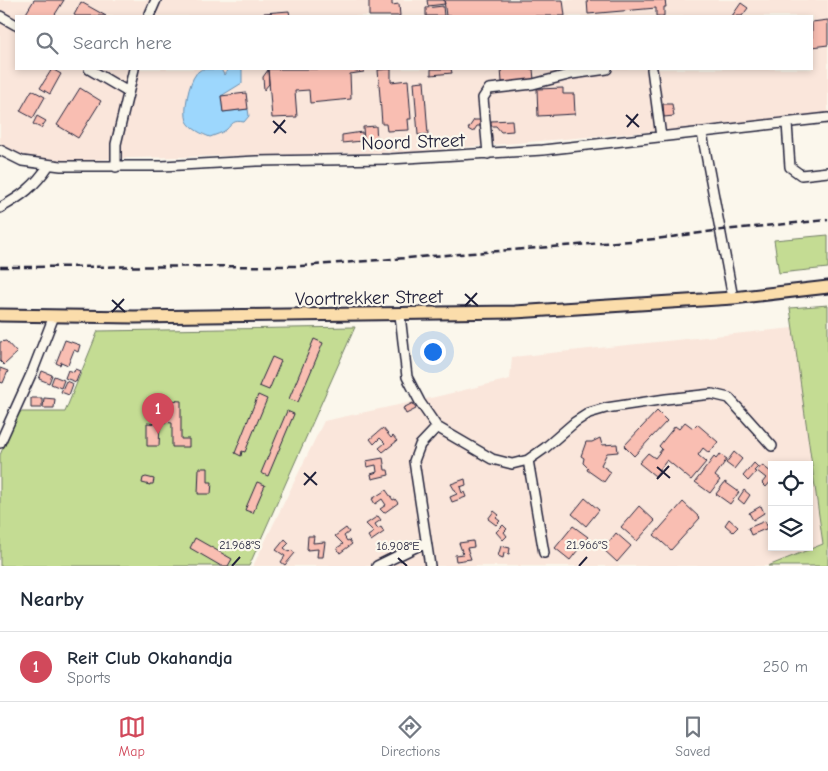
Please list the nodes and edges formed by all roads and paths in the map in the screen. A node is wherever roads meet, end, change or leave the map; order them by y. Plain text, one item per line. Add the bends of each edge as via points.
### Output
1 (156, 0) edge
2 (148, 15) edge
3 (0, 16) edge
4 (15, 25) edge
5 (91, 70) edge
6 (134, 70) edge
7 (600, 70) edge
8 (652, 70) edge
9 (128, 92) junction
10 (828, 118) edge
11 (787, 123) junction
12 (702, 133) junction
13 (661, 137) junction
14 (0, 150) edge
15 (488, 154) junction
16 (49, 165) junction
17 (116, 167) junction
18 (828, 172) edge
19 (0, 208) edge
20 (828, 287) edge
21 (733, 298) junction
22 (0, 315) edge
23 (400, 315) junction
24 (54, 316) junction
25 (436, 426) junction
26 (0, 443) edge
27 (772, 446) dead end
28 (528, 460) junction
29 (426, 542) junction
30 (544, 553) dead end
31 (377, 566) edge
32 (430, 566) edge

1 - 2 street
3 - 4 street
5 - 9 street
6 - 9 street
7 - 15 street via 489,89 483,98
8 - 13 street
9 - 17 street via 116,144
10 - 11 street, Noord Street
11 - 12 street, Noord Street
11 - 18 street via 790,167 800,175
12 - 13 street, Noord Street
12 - 21 street
13 - 15 street, Noord Street
14 - 16 street, Noord Street via 22,161
15 - 17 street, Noord Street
16 - 17 street, Noord Street
16 - 19 street via 33,187
20 - 21 main road, Voortrekker Street
21 - 23 main road, Voortrekker Street via 515,312
22 - 24 main road, Voortrekker Street
23 - 24 main road, Voortrekker Street
23 - 25 street via 407,377
24 - 26 street
25 - 28 street via 492,460 512,464
25 - 29 street via 420,445 414,461
27 - 28 street via 729,398 712,394 588,413
28 - 30 street
29 - 31 street
29 - 32 street

